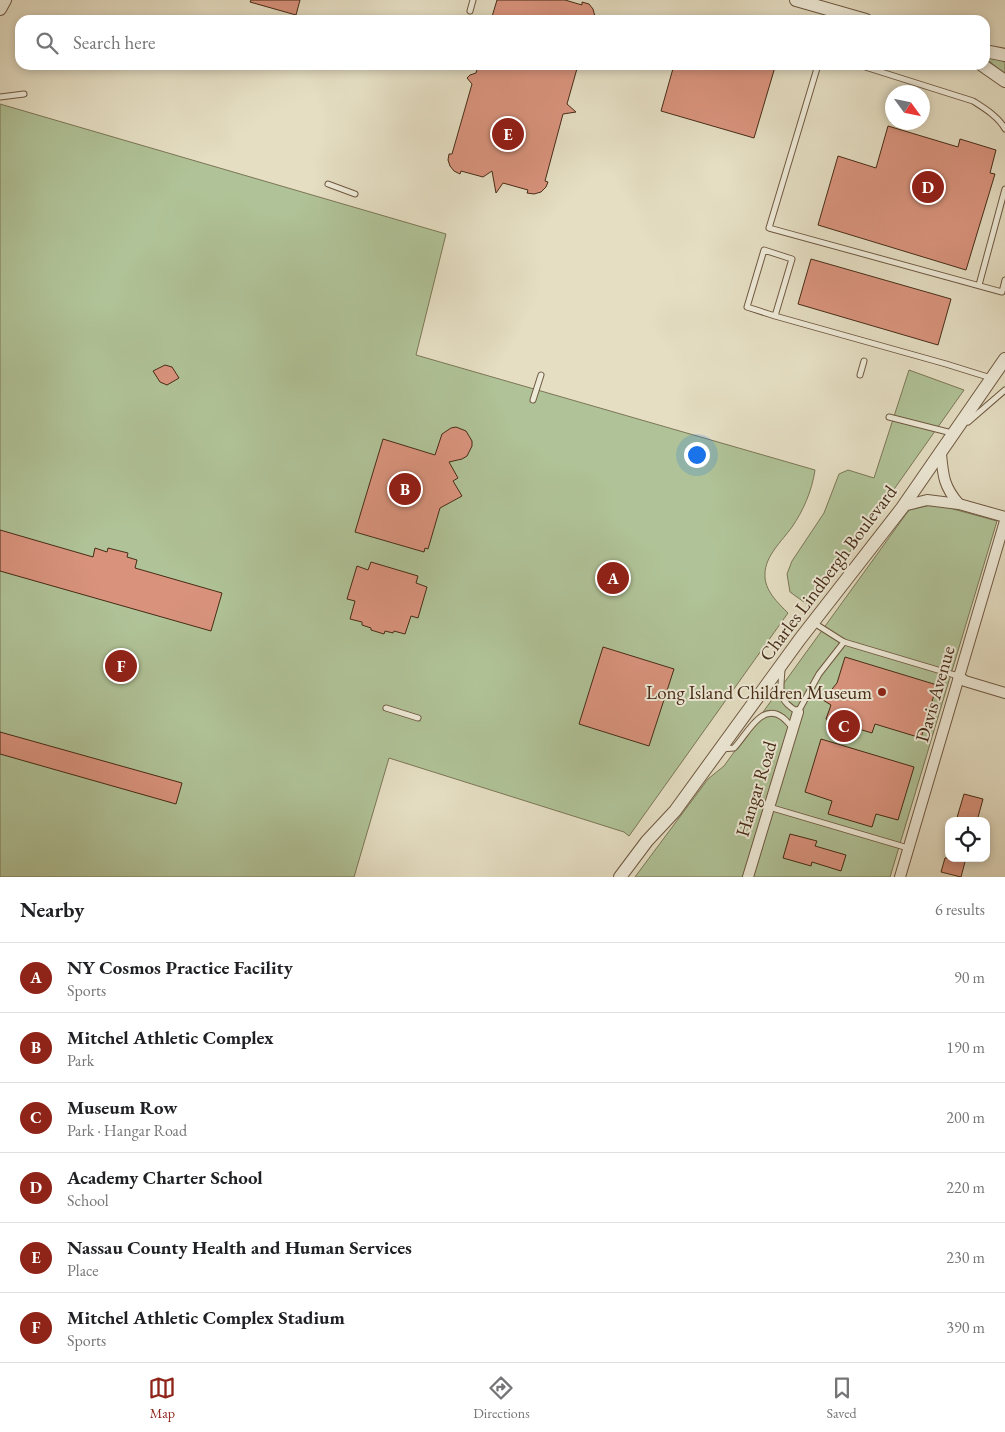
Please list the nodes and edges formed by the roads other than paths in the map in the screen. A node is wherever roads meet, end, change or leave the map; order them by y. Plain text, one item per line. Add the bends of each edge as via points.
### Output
1 (5, 0) edge
2 (473, 0) edge
3 (796, 0) edge
4 (0, 9) edge
5 (470, 11) dead end
6 (833, 15) edge
7 (990, 52) edge
8 (1005, 55) edge
9 (816, 70) edge
10 (875, 70) edge
11 (989, 70) edge
12 (1005, 81) edge
13 (24, 94) dead end
14 (0, 97) edge
15 (1005, 129) edge
16 (328, 184) dead end
17 (1005, 189) edge
18 (355, 194) dead end
19 (1005, 280) edge
20 (979, 286) junction
21 (1003, 293) edge
22 (775, 316) junction
23 (1005, 360) edge
24 (864, 361) dead end
25 (540, 375) dead end
26 (860, 375) dead end
27 (992, 378) junction
28 (1005, 390) edge
29 (533, 400) dead end
30 (889, 417) dead end
31 (954, 434) junction
32 (941, 454) junction
33 (959, 504) junction
34 (903, 506) junction
35 (1005, 517) edge
36 (1005, 521) edge
37 (812, 622) junction
38 (844, 642) junction
39 (782, 665) junction
40 (958, 676) junction
41 (1005, 693) edge
42 (386, 708) dead end
43 (798, 712) junction
44 (418, 718) dead end
45 (793, 728) junction
46 (721, 749) junction
47 (768, 807) junction
48 (908, 848) junction
49 (620, 877) edge
50 (748, 877) edge
51 (900, 877) edge

1 - 4 street
2 - 5 lane
3 - 6 street
7 - 8 street
9 - 20 lane via 769,228
10 - 15 lane via 973,101
11 - 12 street
13 - 14 lane
16 - 18 lane
17 - 20 lane
19 - 21 lane
20 - 21 lane
22 - 22 lane via 747,307 764,250 792,259
22 - 27 lane
23 - 27 street, Charles Lindbergh Boulevard
24 - 26 lane
25 - 29 lane
27 - 31 street, Charles Lindbergh Boulevard
28 - 31 lane
30 - 31 lane
31 - 32 street, Charles Lindbergh Boulevard
32 - 33 street via 946,484
32 - 34 street, Charles Lindbergh Boulevard
33 - 34 street via 927,500
33 - 35 street
34 - 37 street, Charles Lindbergh Boulevard
36 - 40 street, Davis Avenue
37 - 38 lane
37 - 39 street, Charles Lindbergh Boulevard
38 - 40 lane
38 - 43 lane via 819,674
39 - 43 lane via 782,698 786,705
39 - 46 street, Charles Lindbergh Boulevard
40 - 41 street
40 - 48 street, Davis Avenue
42 - 44 lane
43 - 45 street, Hangar Road
45 - 46 lane via 782,716 771,712 763,715 734,748
45 - 47 street, Hangar Road
46 - 49 street, Charles Lindbergh Boulevard
47 - 48 lane
47 - 50 street, Hangar Road
48 - 51 street, Davis Avenue

